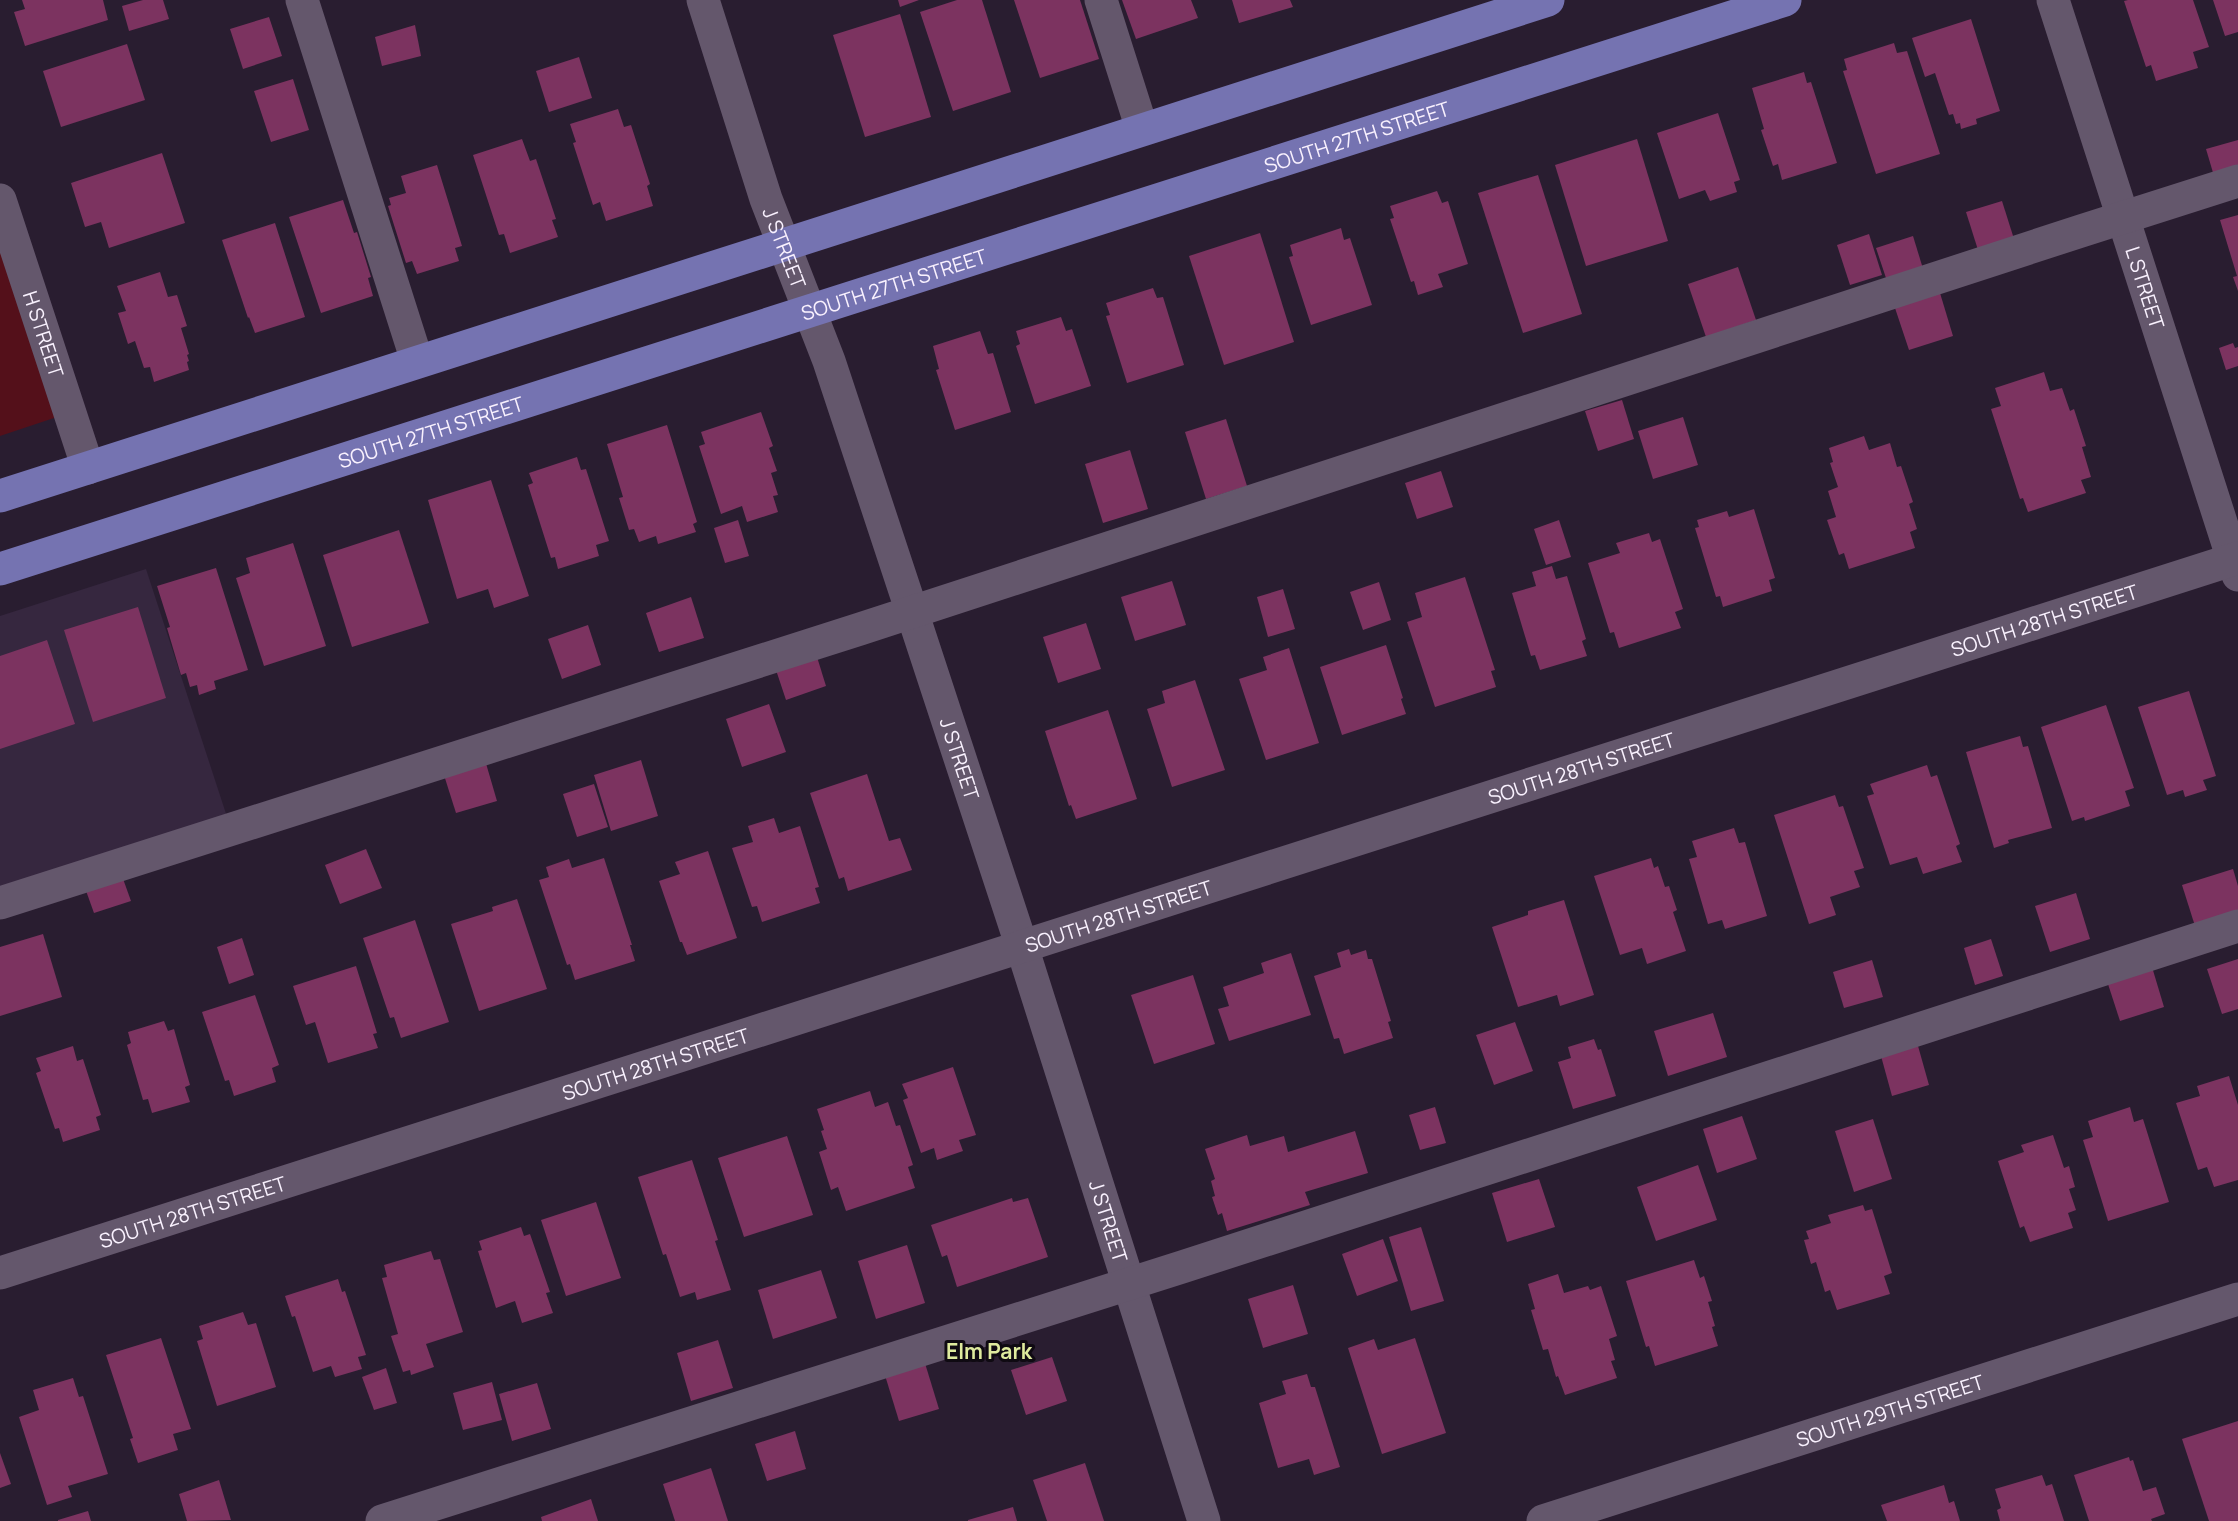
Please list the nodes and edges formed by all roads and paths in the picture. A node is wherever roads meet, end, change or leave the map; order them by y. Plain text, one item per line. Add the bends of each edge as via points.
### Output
1 (302, 0) edge
2 (703, 0) edge
3 (1101, 0) edge
4 (1548, 0) edge
5 (1785, 0) edge
6 (2053, 0) edge
7 (1505, 6) edge
8 (1142, 129) junction
9 (2238, 181) edge
10 (0, 200) edge
11 (2121, 217) junction
12 (783, 244) junction
13 (810, 311) junction
14 (417, 361) junction
15 (88, 468) junction
16 (0, 496) edge
17 (2236, 564) edge
18 (0, 569) edge
19 (912, 612) junction
20 (0, 903) edge
21 (2238, 926) edge
22 (1022, 947) junction
23 (0, 1273) edge
24 (1129, 1284) junction
25 (2238, 1299) edge
26 (382, 1521) edge
27 (1204, 1521) edge
28 (1543, 1521) edge

1 - 14 street
2 - 12 street, J STREET
3 - 8 street
4 - 7 main road
5 - 13 main road, SOUTH 27TH STREET
6 - 11 street, L STREET
7 - 8 main road
8 - 12 main road
9 - 11 street
10 - 15 street, H STREET
11 - 17 street, L STREET
11 - 19 street
12 - 13 street, J STREET
12 - 14 main road
13 - 18 main road, SOUTH 27TH STREET
13 - 19 street, J STREET
14 - 15 main road
15 - 16 main road
17 - 22 street, SOUTH 28TH STREET
19 - 20 street
19 - 22 street, J STREET
21 - 24 street
22 - 23 street, SOUTH 28TH STREET
22 - 24 street, J STREET
24 - 26 street
24 - 27 street, J STREET
25 - 28 street, SOUTH 29TH STREET

